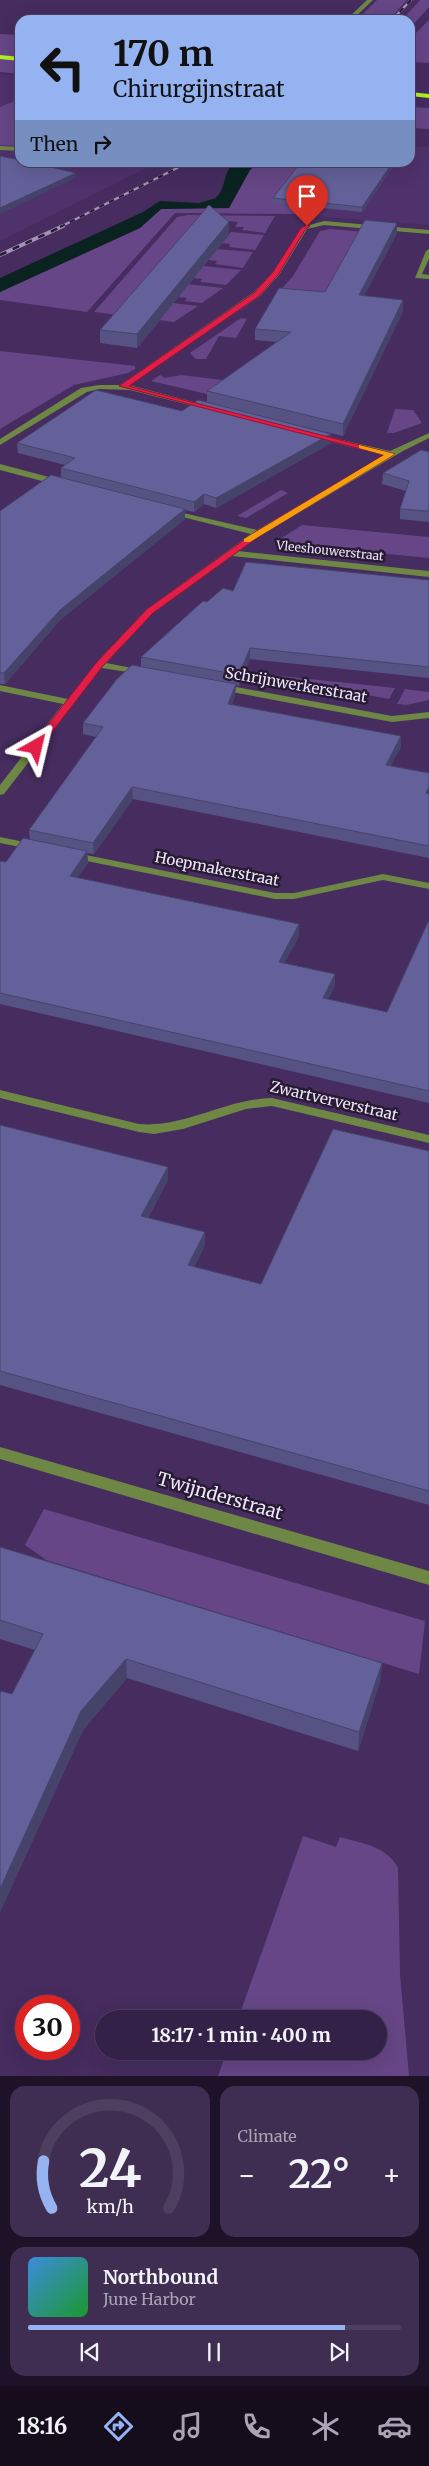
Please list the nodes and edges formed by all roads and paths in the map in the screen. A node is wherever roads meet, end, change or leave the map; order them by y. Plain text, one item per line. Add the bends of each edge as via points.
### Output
1 (370, 0) edge
2 (354, 15) edge
3 (0, 57) edge
4 (15, 58) edge
5 (415, 95) edge
6 (429, 96) edge
7 (0, 148) edge
8 (15, 149) edge
9 (429, 232) edge
10 (429, 251) edge
11 (429, 277) edge
12 (123, 386) junction
13 (214, 410) edge
14 (308, 434) edge
15 (429, 435) edge
16 (0, 443) edge
17 (391, 454) junction
18 (0, 467) edge
19 (74, 486) edge
20 (160, 508) edge
21 (258, 533) junction
22 (228, 554) junction
23 (429, 574) edge
24 (99, 665) junction
25 (157, 675) edge
26 (206, 684) edge
27 (0, 688) edge
28 (69, 702) junction
29 (429, 715) edge
30 (0, 792) edge
31 (0, 840) edge
32 (429, 886) edge
33 (0, 1094) edge
34 (429, 1140) edge
35 (0, 1453) edge
36 (429, 1578) edge

1 - 2 street
3 - 4 highway
5 - 6 highway
7 - 8 street
9 - 12 street via 312,224 303,229 276,274 257,294
10 - 11 street via 418,276
12 - 13 street
12 - 16 street via 84,390
14 - 17 street
15 - 17 street
17 - 21 street
18 - 19 street
20 - 21 street
21 - 22 street
22 - 23 street, Vleeshouwerstraat
22 - 24 street via 150,611
24 - 25 street
24 - 28 street
26 - 29 street, Schrijnwerkerstraat via 392,718
27 - 28 street
28 - 30 street
31 - 32 street, Hoepmakerstraat via 275,896 294,896 383,877
33 - 34 street, Zwartververstraat via 154,1129 169,1129 249,1104 272,1102
35 - 36 street, Twijnderstraat

